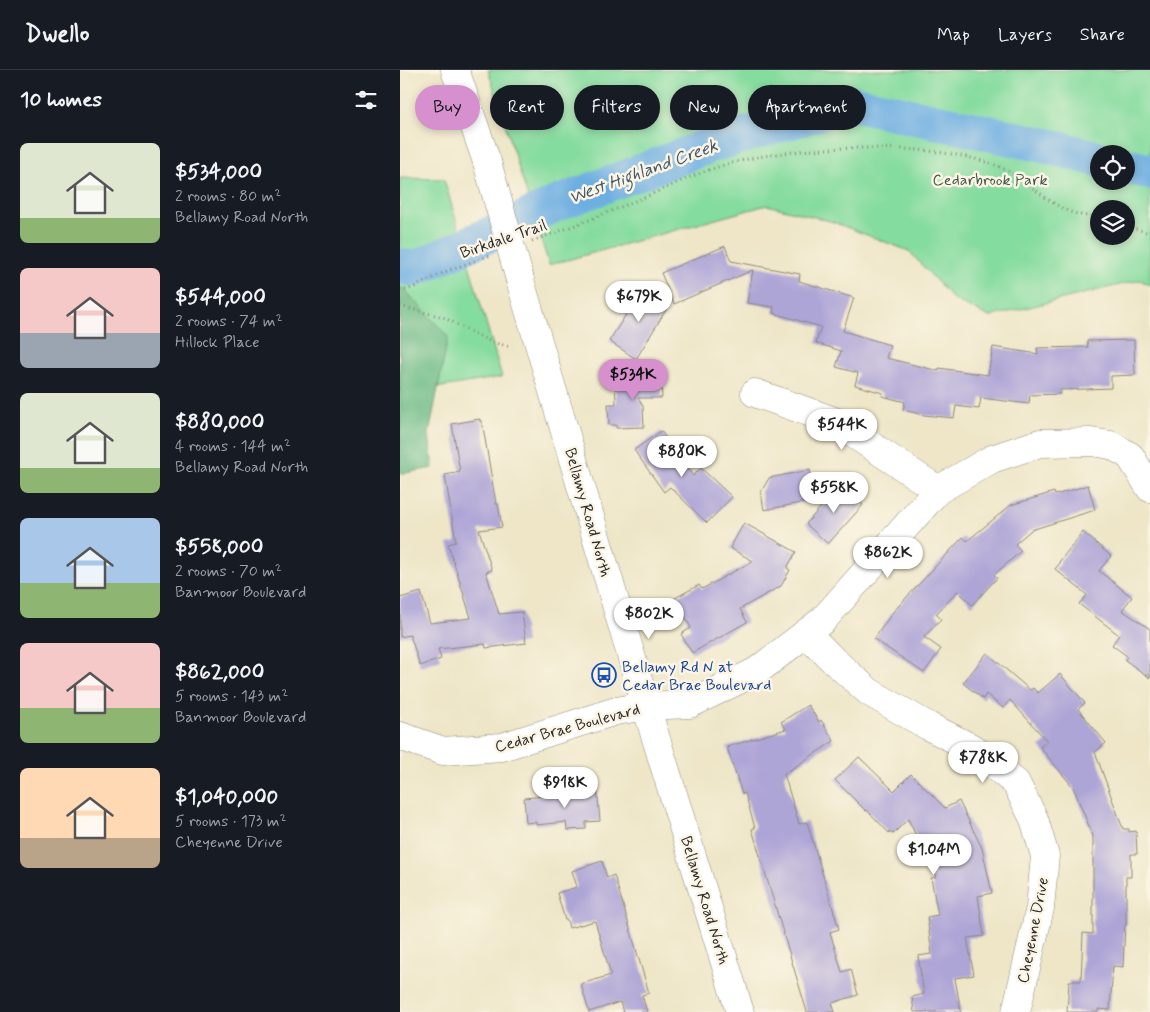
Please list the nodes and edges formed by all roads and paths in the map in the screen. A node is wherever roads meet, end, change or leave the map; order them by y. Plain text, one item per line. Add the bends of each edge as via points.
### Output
1 (456, 70) edge
2 (1090, 216) edge
3 (1135, 229) edge
4 (1150, 233) edge
5 (530, 242) dead end
6 (494, 254) dead end
7 (400, 291) edge
8 (400, 306) edge
9 (508, 346) dead end
10 (755, 392) dead end
11 (1150, 488) edge
12 (938, 490) junction
13 (806, 633) junction
14 (646, 706) junction
15 (400, 736) edge
16 (740, 1012) edge
17 (1016, 1012) edge

1 - 14 street, Bellamy Road North, bridge via 487,162
2 - 5 path, Birkdale Trail via 1064,209 1018,175 992,163 931,151 849,149 772,154 714,168
3 - 4 path
6 - 7 path, Birkdale Trail
8 - 9 path via 443,317 491,342
10 - 12 street via 834,420
11 - 12 street, Cedar Brae Boulevard via 1130,456 1111,445 1091,442 1032,446 992,459
12 - 13 street, Cedar Brae Boulevard via 823,620
13 - 14 street, Cedar Brae Boulevard via 757,671 690,704
13 - 17 street, Cheyenne Drive via 869,692 974,749 1016,784 1034,819 1045,856 1040,908
14 - 15 street, Cedar Brae Boulevard via 616,711 502,747 443,751
14 - 16 street, Bellamy Road North

